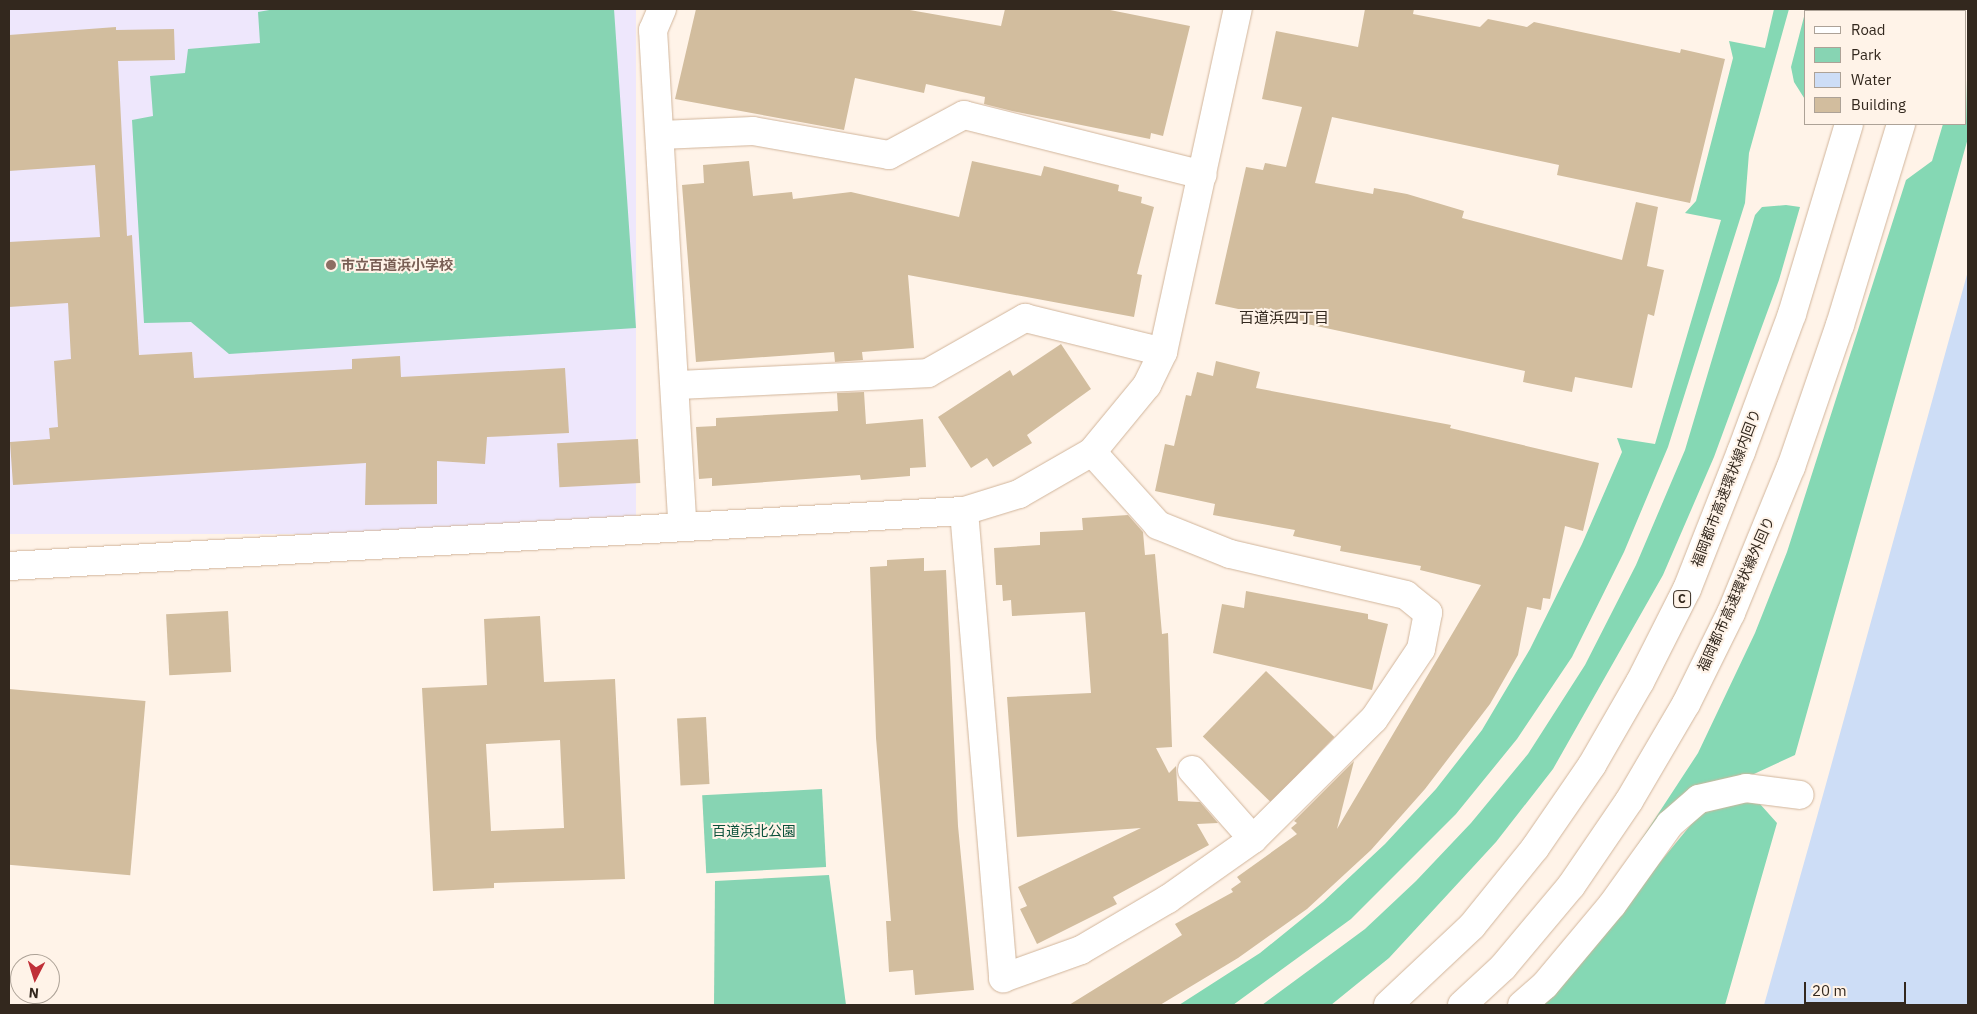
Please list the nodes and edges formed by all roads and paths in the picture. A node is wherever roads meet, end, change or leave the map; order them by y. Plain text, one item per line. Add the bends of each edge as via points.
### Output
1 (662, 9) edge
2 (1238, 9) edge
3 (1849, 125) edge
4 (1902, 125) edge
5 (661, 135) junction
6 (1203, 175) junction
7 (1163, 352) junction
8 (677, 385) junction
9 (1092, 452) junction
10 (964, 510) junction
11 (682, 524) junction
12 (9, 566) edge
13 (1192, 770) dead end
14 (1800, 795) dead end
15 (1253, 839) junction
16 (1388, 1005) edge
17 (1462, 1005) edge
18 (1522, 1005) edge

1 - 5 main road via 653,30
2 - 6 main road
3 - 16 main road, 福岡都市高速環状線内回り / C via 1792,314 1742,452 1687,589 1640,682 1592,765 1535,848 1472,926
4 - 17 main road, 福岡都市高速環状線外回り via 1840,325 1792,466 1731,613 1694,687 1629,802 1571,886 1503,967
5 - 6 main road via 753,132 889,155 964,115
5 - 8 main road
6 - 7 main road
7 - 8 main road via 1025,318 928,373
7 - 9 main road via 1147,385
8 - 11 main road
9 - 10 main road via 1019,494
9 - 15 main road via 1158,525 1230,554 1406,595 1428,613 1421,649 1374,719
10 - 11 main road
10 - 15 main road via 1003,978 1081,950 1168,899
11 - 12 main road
13 - 15 main road
14 - 18 main road via 1746,788 1699,798 1670,824 1612,905 1545,985

